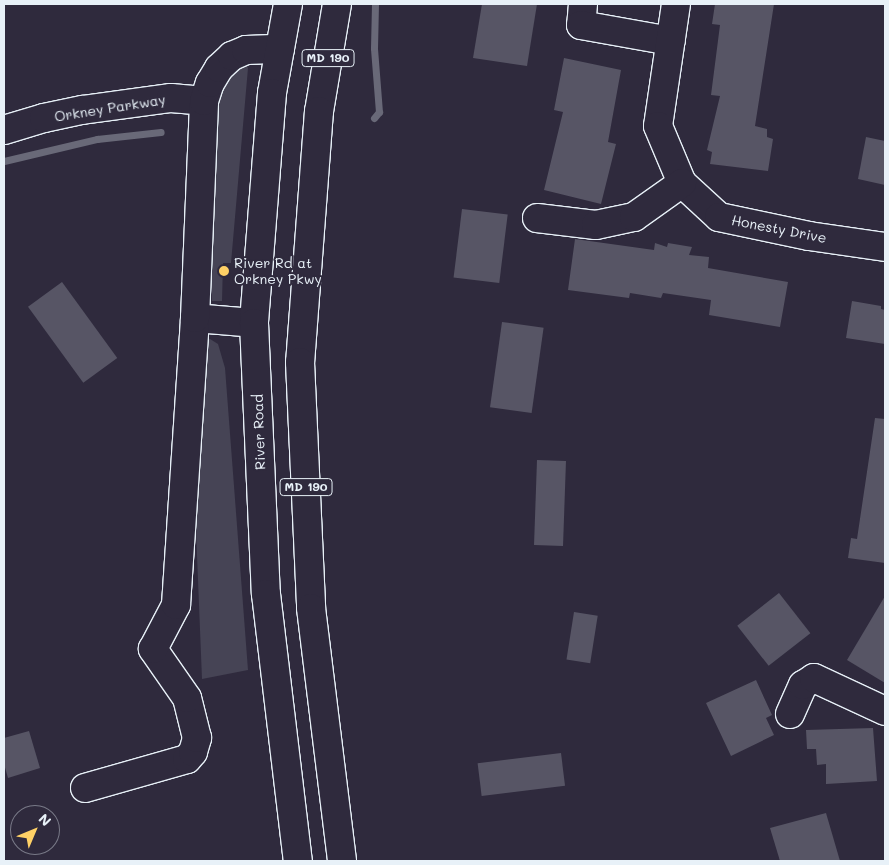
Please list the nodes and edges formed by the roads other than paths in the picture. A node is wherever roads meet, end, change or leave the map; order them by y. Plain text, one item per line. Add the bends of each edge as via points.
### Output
1 (288, 4) edge
2 (337, 4) edge
3 (583, 4) edge
4 (676, 4) edge
5 (671, 41) junction
6 (280, 49) junction
7 (204, 101) junction
8 (4, 130) edge
9 (682, 183) junction
10 (537, 218) dead end
11 (885, 247) edge
12 (194, 318) junction
13 (254, 323) junction
14 (885, 711) edge
15 (790, 714) dead end
16 (85, 788) dead end
17 (298, 861) edge
18 (342, 861) edge

1 - 6 main road, River Road / MD 190
2 - 18 main road, MD 190 via 319,111 300,362 311,608
3 - 5 main road via 581,25
4 - 5 main road, Honesty Drive
5 - 9 main road, Honesty Drive via 658,126
6 - 7 main road via 246,50 232,56 219,68
6 - 13 main road, River Road / MD 190 via 272,93
7 - 8 main road, Orkney Parkway via 171,98 82,110
7 - 12 main road
9 - 10 main road via 634,217 596,225
9 - 11 main road, Honesty Drive via 719,217 809,236
12 - 13 main road
12 - 16 main road via 176,605 153,649 187,698 197,738 188,759
13 - 17 main road, River Road / MD 190 via 266,594
14 - 15 main road via 814,678 804,686

